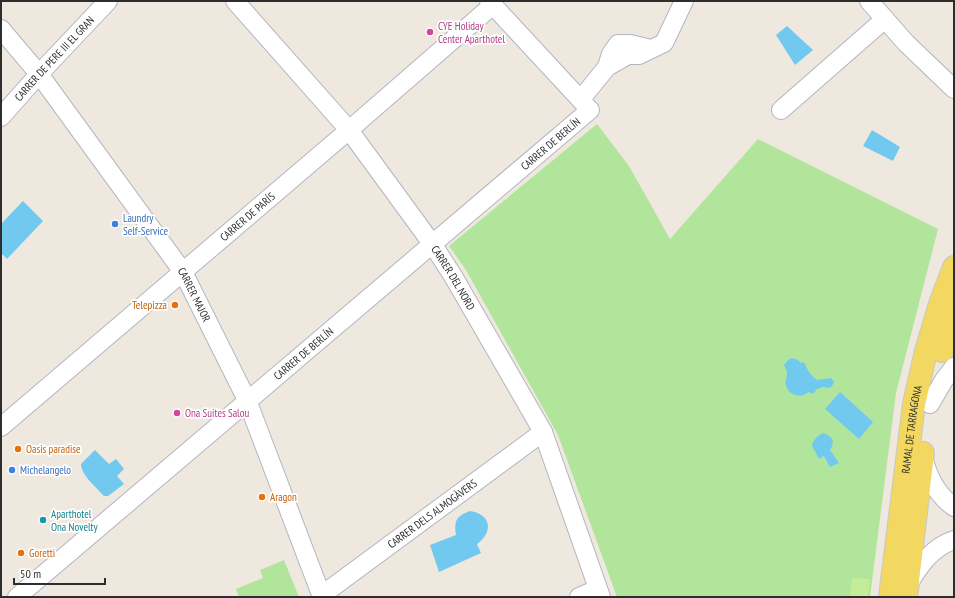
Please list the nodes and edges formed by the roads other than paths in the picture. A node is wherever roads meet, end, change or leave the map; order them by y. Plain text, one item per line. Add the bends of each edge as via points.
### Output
1 (108, 1) edge
2 (235, 1) edge
3 (684, 1) edge
4 (869, 1) edge
5 (491, 3) edge
6 (885, 19) junction
7 (1, 29) edge
8 (39, 74) junction
9 (954, 89) edge
10 (585, 105) junction
11 (781, 110) dead end
12 (1, 117) edge
13 (349, 130) junction
14 (433, 245) junction
15 (954, 267) edge
16 (183, 272) junction
17 (954, 313) edge
18 (954, 367) edge
19 (247, 400) junction
20 (930, 404) junction
21 (1, 427) edge
22 (543, 432) junction
23 (923, 457) junction
24 (954, 507) edge
25 (954, 540) edge
26 (599, 593) edge
27 (901, 593) edge
28 (322, 596) edge
29 (17, 597) edge
30 (579, 597) edge

1 - 8 street, CARRER DE PERE III EL GRAN
2 - 13 street, CARRER DEL NORD
3 - 10 street, CARRER DE BERLÍN via 664,43 638,55 628,55 607,67
4 - 6 street
5 - 10 street
5 - 13 street, CARRER DE PARÍS
6 - 9 street
6 - 11 street
7 - 8 street, CARRER MAJOR
8 - 12 street, CARRER DE PERE III EL GRAN
8 - 16 street, CARRER MAJOR
10 - 14 street, CARRER DE BERLÍN
13 - 14 street, CARRER DEL NORD
13 - 16 street, CARRER DE PARÍS
14 - 19 street, CARRER DE BERLÍN
14 - 22 street, CARRER DEL NORD
15 - 27 main road, RAMAL DE TARRAGONA via 926,351 914,404
16 - 19 street, CARRER MAJOR
16 - 21 street, CARRER DE PARÍS
17 - 20 main road, RAMAL DE TARRAGONA via 941,353
18 - 20 street
19 - 28 street, CARRER MAJOR
19 - 29 street, CARRER DE BERLÍN
20 - 23 main road, RAMAL DE TARRAGONA
22 - 26 street, CARRER DEL NORD
22 - 28 street, CARRER DELS ALMOGÀVERS
23 - 24 street via 938,492
23 - 27 main road, RAMAL DE TARRAGONA
25 - 27 street via 929,556
26 - 30 street

